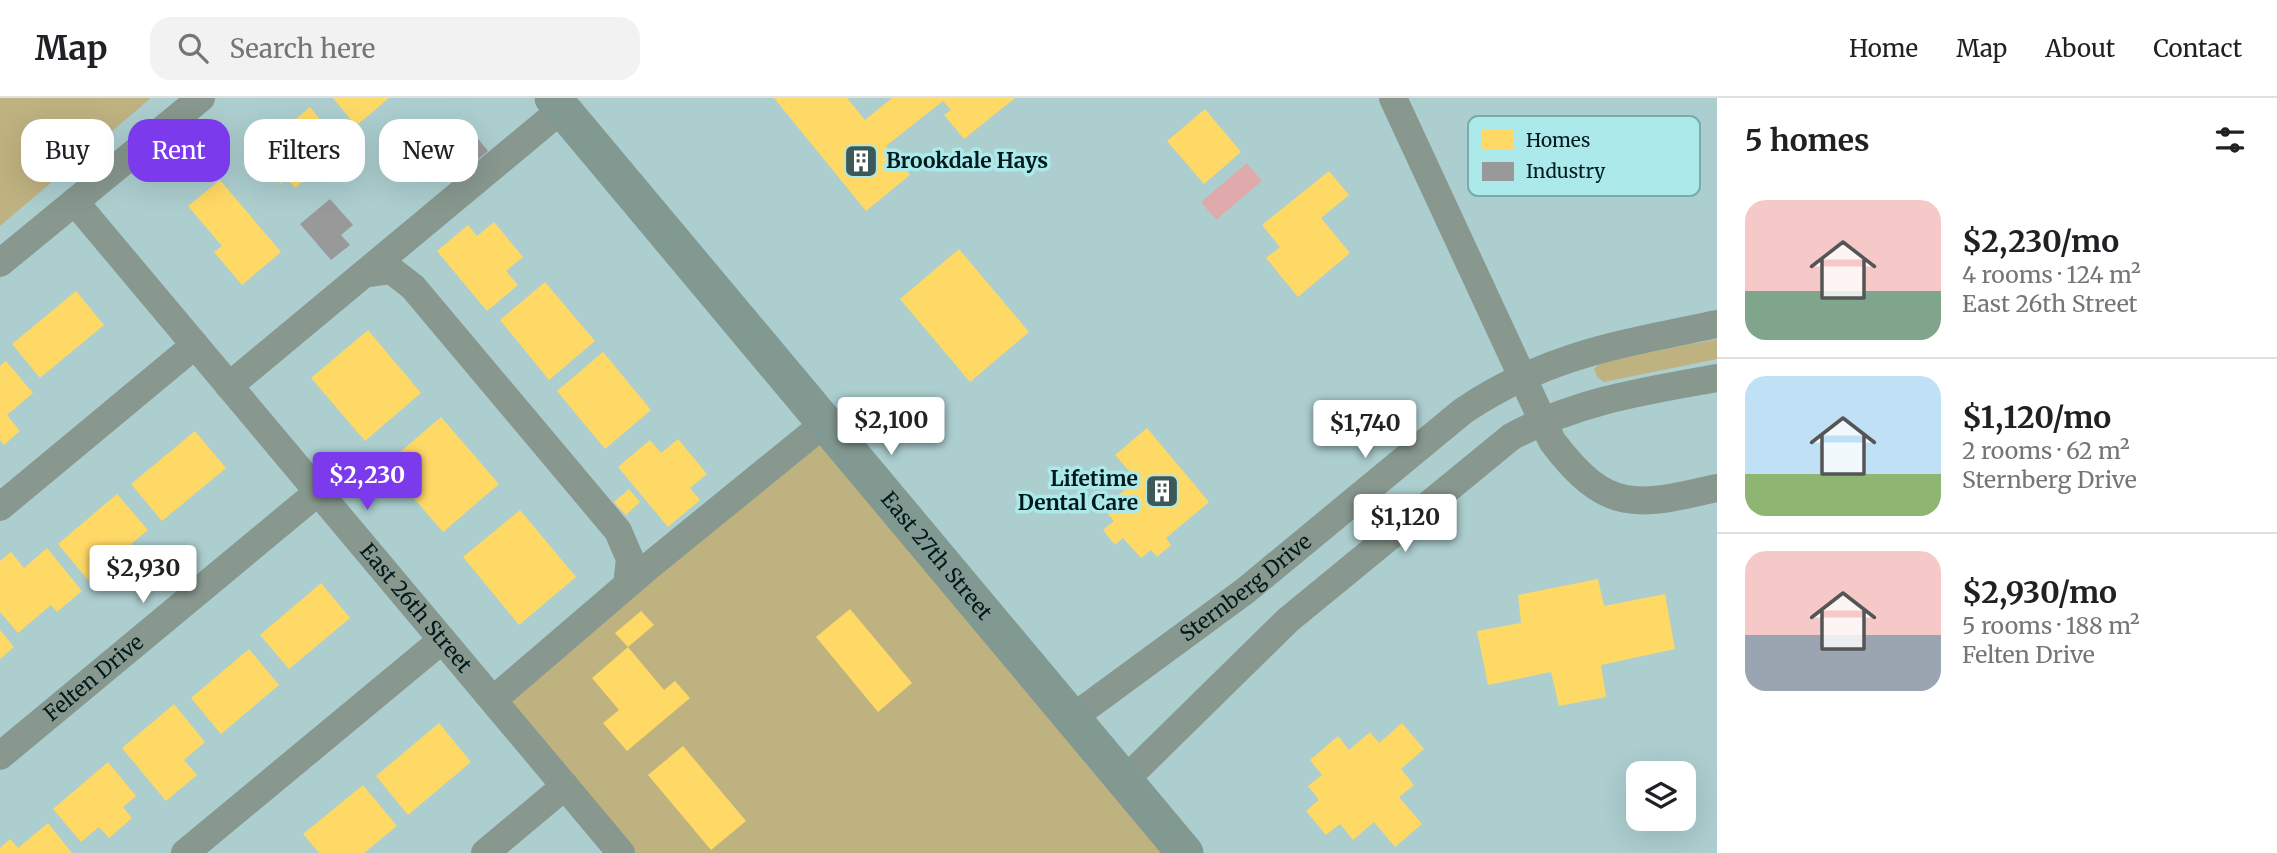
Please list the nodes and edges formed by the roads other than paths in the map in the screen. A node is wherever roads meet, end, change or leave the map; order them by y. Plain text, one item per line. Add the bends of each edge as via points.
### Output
1 (201, 98) edge
2 (1393, 98) edge
3 (558, 103) edge
4 (75, 202) junction
5 (419, 230) junction
6 (0, 263) edge
7 (368, 273) junction
8 (434, 312) junction
9 (1717, 324) edge
10 (195, 345) junction
11 (1523, 376) junction
12 (1717, 377) edge
13 (229, 386) junction
14 (1543, 419) junction
15 (825, 423) junction
16 (1717, 488) edge
17 (318, 492) junction
18 (0, 507) edge
19 (618, 531) junction
20 (674, 546) junction
21 (627, 585) junction
22 (442, 640) junction
23 (493, 700) junction
24 (1072, 718) junction
25 (0, 756) edge
26 (1125, 780) junction
27 (565, 786) junction
28 (185, 853) edge
29 (485, 853) edge
30 (621, 853) edge
31 (1185, 853) edge

1 - 4 street
2 - 11 street
3 - 5 street
3 - 15 main road, East 27th Street
4 - 6 street
4 - 10 street, East 26th Street
5 - 7 street
5 - 8 street via 412,268
7 - 8 street via 385,269 400,275
7 - 13 street
8 - 19 street
9 - 11 street, Sternberg Drive via 1586,352
10 - 13 street, East 26th Street
10 - 18 street
11 - 14 street
11 - 24 street, Sternberg Drive via 1463,411 1245,591
12 - 14 street via 1623,395
13 - 17 street, East 26th Street
14 - 16 street via 1552,441 1578,474 1619,499 1665,500
14 - 26 street via 1489,453 1287,620
15 - 20 street
15 - 24 main road, East 27th Street
17 - 22 street, East 26th Street
17 - 25 street, Felten Drive
19 - 20 street via 646,548
19 - 21 street via 630,558
20 - 21 street
21 - 23 street
22 - 23 street, East 26th Street
22 - 28 street
23 - 27 street, East 26th Street
24 - 26 main road, East 27th Street
26 - 31 main road, East 27th Street
27 - 29 street
27 - 30 street, East 26th Street

